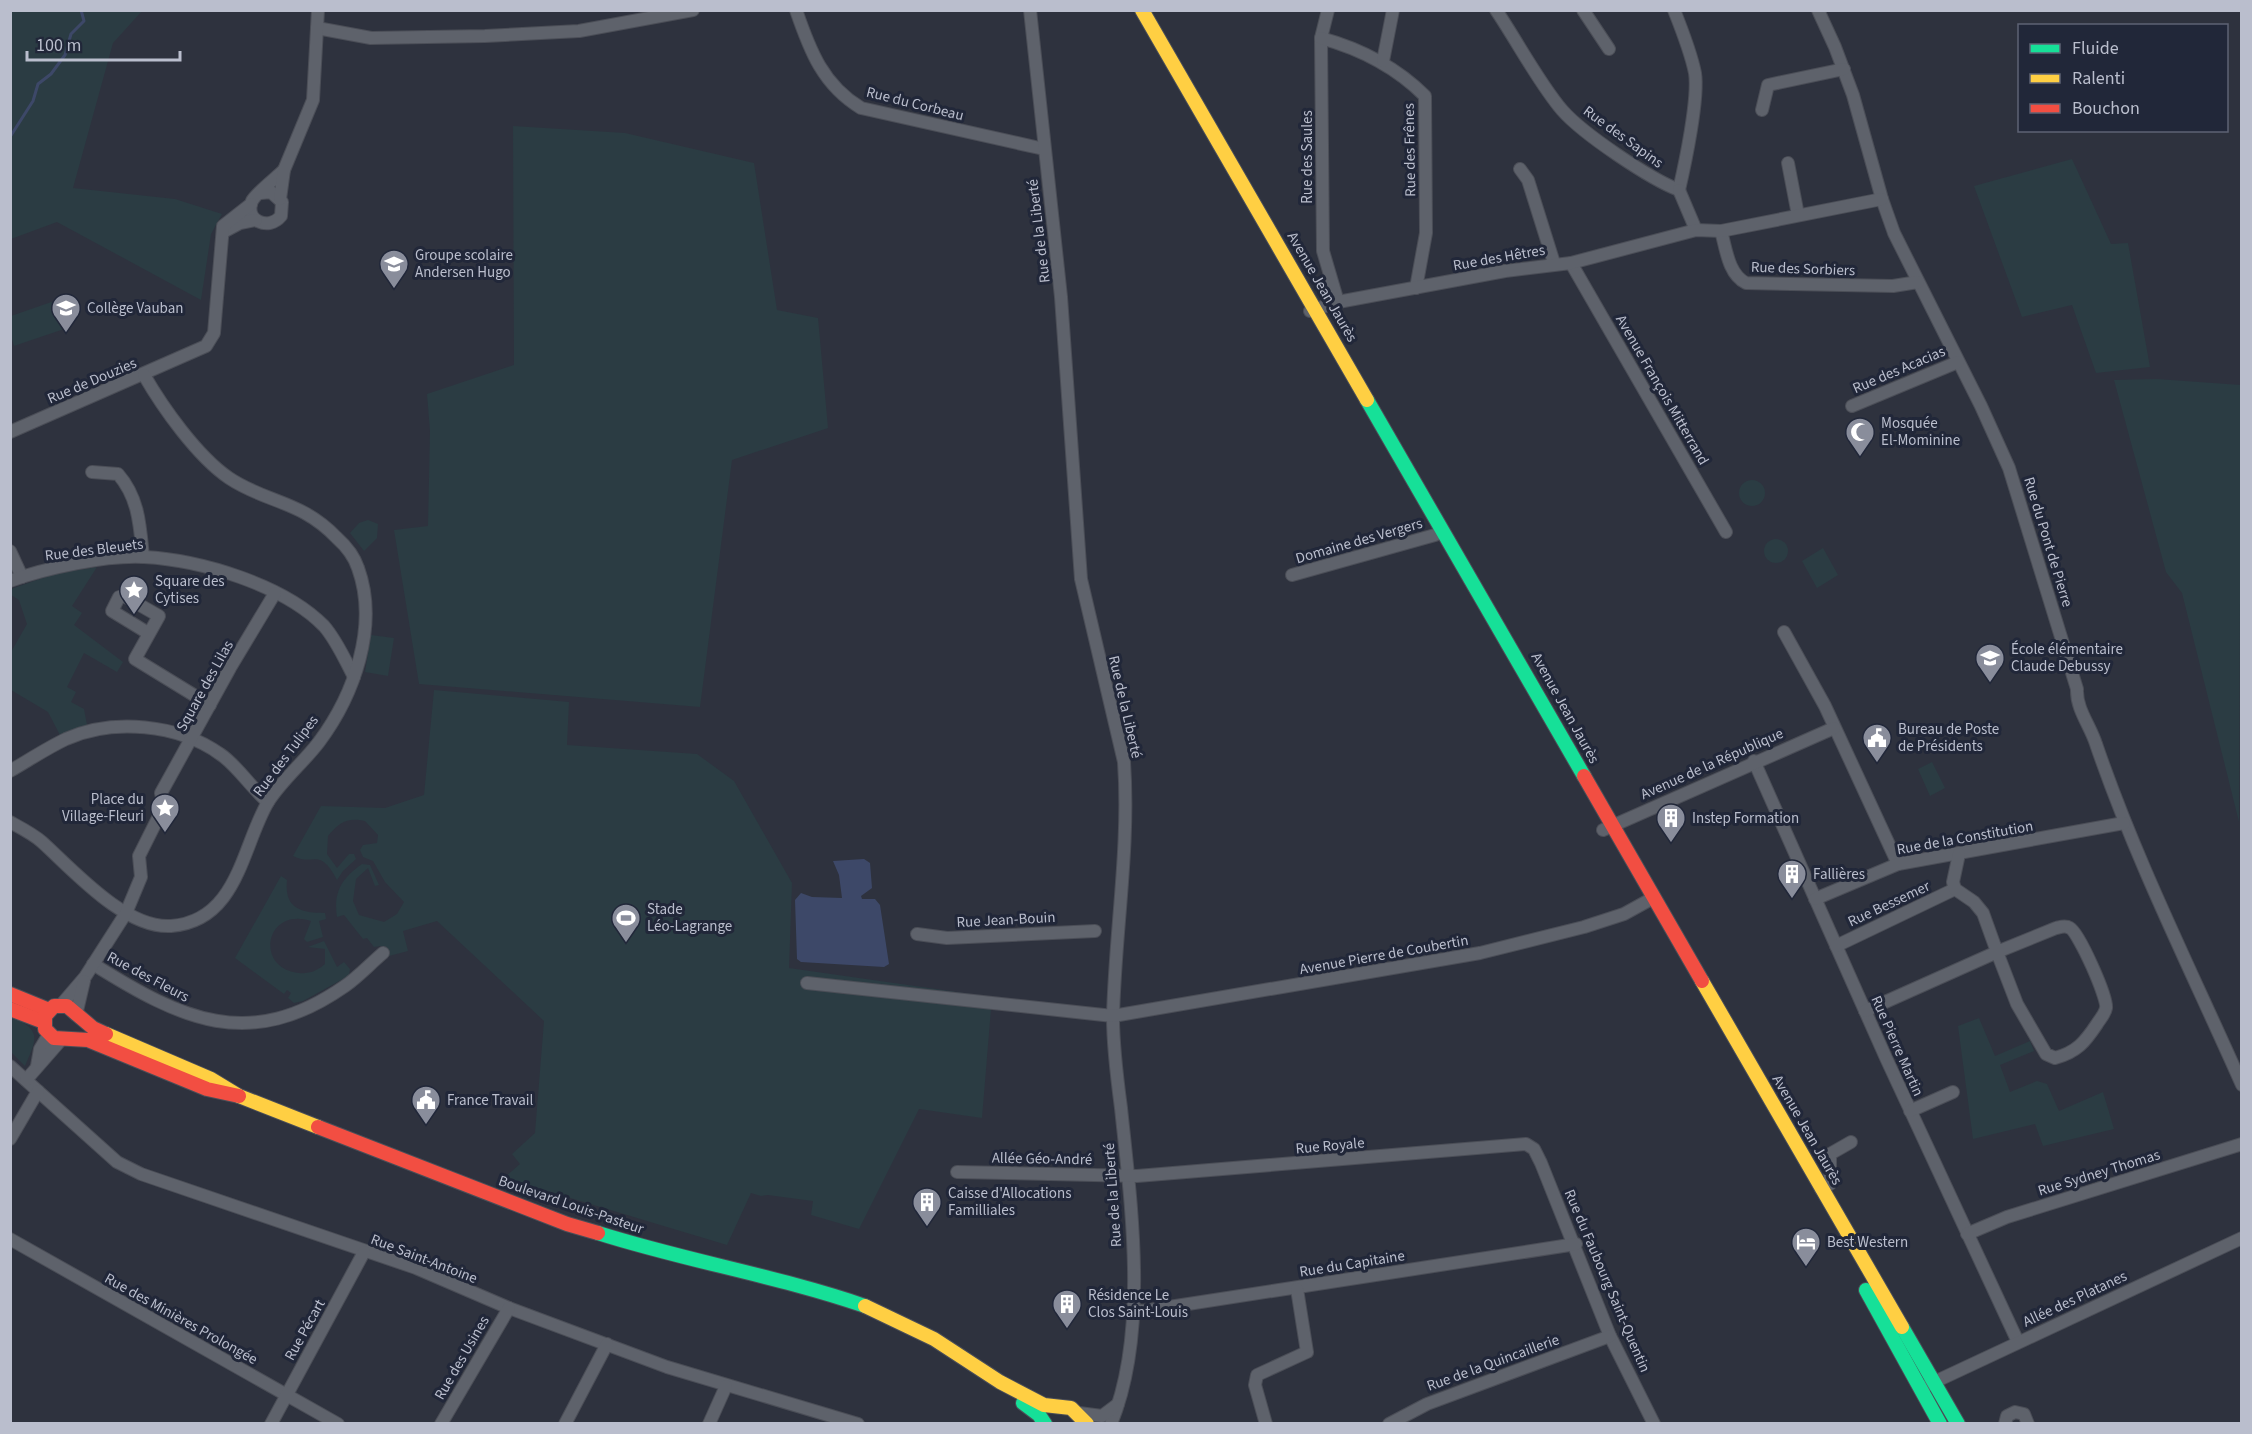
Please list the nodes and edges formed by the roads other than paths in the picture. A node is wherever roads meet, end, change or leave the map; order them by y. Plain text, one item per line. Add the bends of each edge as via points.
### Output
1 (318, 10) edge
2 (693, 10) edge
3 (796, 10) edge
4 (1030, 10) edge
5 (1132, 10) edge
6 (1142, 10) edge
7 (1328, 10) edge
8 (1393, 10) edge
9 (1496, 10) edge
10 (1582, 10) edge
11 (1674, 10) edge
12 (1818, 10) edge
13 (318, 28) junction
14 (1321, 38) junction
15 (1609, 49) dead end
16 (1383, 61) junction
17 (1844, 69) junction
18 (1762, 110) dead end
19 (1044, 149) junction
20 (1788, 163) dead end
21 (1520, 169) dead end
22 (284, 170) junction
23 (1679, 190) junction
24 (261, 193) junction
25 (280, 199) junction
26 (1882, 199) junction
27 (251, 204) junction
28 (1798, 215) junction
29 (256, 220) junction
30 (1696, 230) junction
31 (1721, 231) junction
32 (222, 233) junction
33 (1554, 263) junction
34 (1571, 263) junction
35 (1918, 282) junction
36 (1416, 288) junction
37 (1338, 302) junction
38 (1311, 310) junction
39 (1959, 362) junction
40 (144, 375) junction
41 (1852, 406) dead end
42 (10, 432) edge
43 (92, 472) dead end
44 (1726, 532) dead end
45 (1435, 535) junction
46 (10, 551) edge
47 (143, 557) junction
48 (1292, 575) dead end
49 (16, 579) edge
50 (275, 593) junction
51 (1484, 610) junction
52 (1784, 632) dead end
53 (148, 633) dead end
54 (354, 677) junction
55 (210, 705) junction
56 (1834, 728) junction
57 (192, 740) junction
58 (1755, 761) junction
59 (10, 771) edge
60 (268, 802) junction
61 (10, 822) edge
62 (2124, 823) junction
63 (1608, 828) junction
64 (1959, 854) junction
65 (1898, 864) junction
66 (1955, 889) junction
67 (1815, 899) junction
68 (1649, 900) junction
69 (126, 913) junction
70 (1095, 931) dead end
71 (917, 934) dead end
72 (1836, 946) junction
73 (1997, 952) junction
74 (383, 953) dead end
75 (93, 964) junction
76 (85, 977) junction
77 (807, 983) dead end
78 (10, 994) edge
79 (10, 1009) edge
80 (1865, 1011) junction
81 (76, 1015) junction
82 (1113, 1016) junction
83 (55, 1025) junction
84 (10, 1066) edge
85 (26, 1080) junction
86 (2241, 1085) edge
87 (38, 1090) junction
88 (1953, 1092) dead end
89 (239, 1095) junction
90 (1910, 1111) junction
91 (10, 1139) edge
92 (1851, 1142) dead end
93 (2241, 1144) edge
94 (1534, 1149) joint
95 (957, 1172) dead end
96 (1127, 1175) junction
97 (1821, 1189) junction
98 (1967, 1234) junction
99 (2241, 1238) edge
100 (10, 1239) edge
101 (1576, 1244) junction
102 (364, 1252) junction
103 (1297, 1288) junction
104 (509, 1308) junction
105 (1133, 1310) junction
106 (1610, 1336) junction
107 (2018, 1342) junction
108 (607, 1344) junction
109 (1935, 1381) junction
110 (1000, 1382) junction
111 (726, 1386) junction
112 (1921, 1389) junction
113 (286, 1395) junction
114 (1119, 1404) junction
115 (1060, 1407) junction
116 (1083, 1418) edge
117 (271, 1424) edge
118 (338, 1424) edge
119 (441, 1424) edge
120 (565, 1424) edge
121 (710, 1424) edge
122 (858, 1424) edge
123 (1046, 1424) edge
124 (1111, 1424) edge
125 (1266, 1424) edge
126 (1389, 1424) edge
127 (1654, 1424) edge
128 (1940, 1424) edge
129 (1958, 1424) edge
130 (2005, 1424) edge
131 (2028, 1424) edge

1 - 13 street
2 - 13 street via 579,31 492,36 371,38
3 - 19 street, Rue du Corbeau via 820,69 840,93 861,108
4 - 19 street, Rue de la Liberté
5 - 38 main road, Avenue Jean Jaurès
6 - 38 main road, Avenue Jean Jaurès
7 - 14 street, Rue des Saules
8 - 16 street
9 - 23 street, Rue des Sapins via 1562,110 1577,125 1653,178
10 - 15 street
11 - 23 street via 1693,65 1695,83
12 - 17 street, Rue du Pont de Pierre
13 - 22 street via 313,100
14 - 16 street, Rue des Frênes
14 - 37 street, Rue des Saules via 1323,251
16 - 36 street, Rue des Frênes via 1425,96 1426,233
17 - 18 street via 1768,85
17 - 26 street, Rue du Pont de Pierre
19 - 82 street, Rue de la Liberté via 1061,297 1081,579 1124,762 1125,820
20 - 28 street
21 - 33 street via 1528,180
22 - 24 street
22 - 25 street
23 - 30 street
24 - 25 street via 271,192
24 - 27 street
25 - 29 street via 283,211 278,220 268,224
26 - 28 street, Rue des Hêtres
26 - 35 street, Rue du Pont de Pierre
27 - 29 street
27 - 32 street via 224,226
28 - 31 street, Rue des Hêtres
29 - 32 street
30 - 31 street, Rue des Hêtres
30 - 34 street, Rue des Hêtres
31 - 35 street, Rue des Sorbiers via 1732,268 1746,283 1893,286
32 - 40 street, Rue de Douzies via 214,333 206,346
33 - 34 street, Rue des Hêtres
33 - 36 street, Rue des Hêtres
34 - 44 street, Avenue François Mitterrand
35 - 39 street, Rue du Pont de Pierre
36 - 37 street, Rue des Hêtres
37 - 38 street, Rue des Hêtres
38 - 45 main road, Avenue Jean Jaurès
38 - 51 main road, Avenue Jean Jaurès
39 - 41 street, Rue des Acacias
39 - 62 street, Rue du Pont de Pierre via 2009,468 2077,689 2079,708 2089,724
40 - 42 street, Rue de Douzies
40 - 54 street, Rue des Tulipes via 218,469 238,483 303,510 346,547 357,566 364,608 363,636
43 - 47 street via 118,474 128,485 138,513
45 - 48 street, Domaine des Vergers
45 - 51 main road, Avenue Jean Jaurès
46 - 49 street
47 - 49 street, Rue des Bleuets via 69,565
47 - 50 street, Rue des Bleuets via 190,563
50 - 54 street, Rue des Bleuets via 324,627
50 - 55 street, Square des Lilas
51 - 63 main road, Avenue Jean Jaurès
52 - 56 street
53 - 55 street via 135,659
54 - 60 street, Rue des Tulipes via 345,700 319,741
55 - 57 street, Square des Lilas
56 - 58 street, Avenue de la République
56 - 65 street
57 - 59 street via 143,727 91,732 66,740
57 - 60 street via 220,754
57 - 69 street, Square des Lilas via 161,793 164,806 138,856 141,877
58 - 63 street, Avenue de la République
58 - 67 street, Rue Pierre Martin
60 - 69 street, Rue des Tulipes via 238,876 208,911 182,924 162,926
61 - 69 street via 40,841 68,869
62 - 64 street, Rue de la Constitution
62 - 86 street, Rue du Pont de Pierre
63 - 68 main road, Avenue Jean Jaurès
64 - 65 street, Rue de la Constitution
64 - 66 street
65 - 67 street, Rue de la Constitution
66 - 72 street, Rue Bessemer
66 - 73 street via 1983,913
67 - 72 street, Rue Pierre Martin
68 - 82 street, Avenue Pierre de Coubertin via 1624,914 1584,927 1480,953
68 - 97 main road, Avenue Jean Jaurès
68 - 112 main road, Avenue Jean Jaurès
69 - 75 street
70 - 71 street, Rue Jean-Bouin via 947,938
72 - 80 street, Rue Pierre Martin
73 - 73 street via 2056,928 2071,928 2106,1001 2106,1009 2083,1046 2055,1058 2046,1054 2017,1004
73 - 80 street
74 - 75 street, Rue des Fleurs via 346,986 310,1006 287,1016 255,1021 222,1022 191,1016 159,1003
75 - 76 street
76 - 81 street
76 - 83 street
77 - 82 street, Avenue Pierre de Coubertin
78 - 83 main road
79 - 83 main road
80 - 90 street, Rue Pierre Martin
81 - 83 main road, Boulevard Louis-Pasteur via 67,1006
81 - 83 main road via 77,1029
81 - 89 main road, Boulevard Louis-Pasteur via 93,1028
82 - 96 street, Rue de la Liberté
83 - 85 street via 40,1049 37,1066
83 - 89 main road via 207,1089
84 - 85 street, Rue Saint-Antoine
85 - 87 street, Rue Saint-Antoine
87 - 91 street
87 - 102 street, Rue Saint-Antoine via 117,1162 141,1174
88 - 90 street
89 - 110 main road, Boulevard Louis-Pasteur via 567,1224 869,1307 934,1339
90 - 98 street, Rue Pierre Martin
92 - 97 street via 1830,1154 1830,1184
93 - 98 street, Rue Sydney Thomas via 2007,1217
94 - 96 street, Rue Royale via 1526,1144
94 - 101 street, Rue du Faubourg Saint-Quentin
95 - 96 street, Allée Géo-André
96 - 105 street, Rue de la Liberté
97 - 109 main road, Avenue Jean Jaurès
98 - 107 street, Rue Pierre Martin
99 - 107 street, Allée des Platanes
100 - 113 street, Rue des Minières Prolongée
101 - 103 street, Rue du Capitaine
101 - 106 street, Rue du Faubourg Saint-Quentin
102 - 104 street, Rue Saint-Antoine via 416,1268
102 - 113 street, Rue Pécart
103 - 105 street, Rue du Capitaine
103 - 125 street via 1307,1352 1257,1375 1255,1385
104 - 108 street, Rue Saint-Antoine
104 - 119 street, Rue des Usines
105 - 114 street, Rue de la Liberté
106 - 126 street, Rue de la Quincaillerie via 1426,1404
106 - 127 street, Rue du Faubourg Saint-Quentin
107 - 109 street, Allée des Platanes
108 - 111 street, Rue Saint-Antoine
108 - 120 street
109 - 112 street, Allée des Platanes
109 - 129 main road, Avenue Jean Jaurès
110 - 115 main road, Boulevard Louis-Pasteur via 1044,1405
110 - 123 main road
111 - 121 street
111 - 122 street, Rue Saint-Antoine
112 - 128 main road, Avenue Jean Jaurès
113 - 117 street, Rue Pécart
113 - 118 street, Rue des Minières Prolongée
114 - 116 street via 1102,1416
114 - 124 street, Rue de la Liberté
115 - 116 main road, Boulevard Louis-Pasteur
115 - 123 main road via 1050,1413
130 - 131 street via 2007,1416 2015,1412 2024,1414

